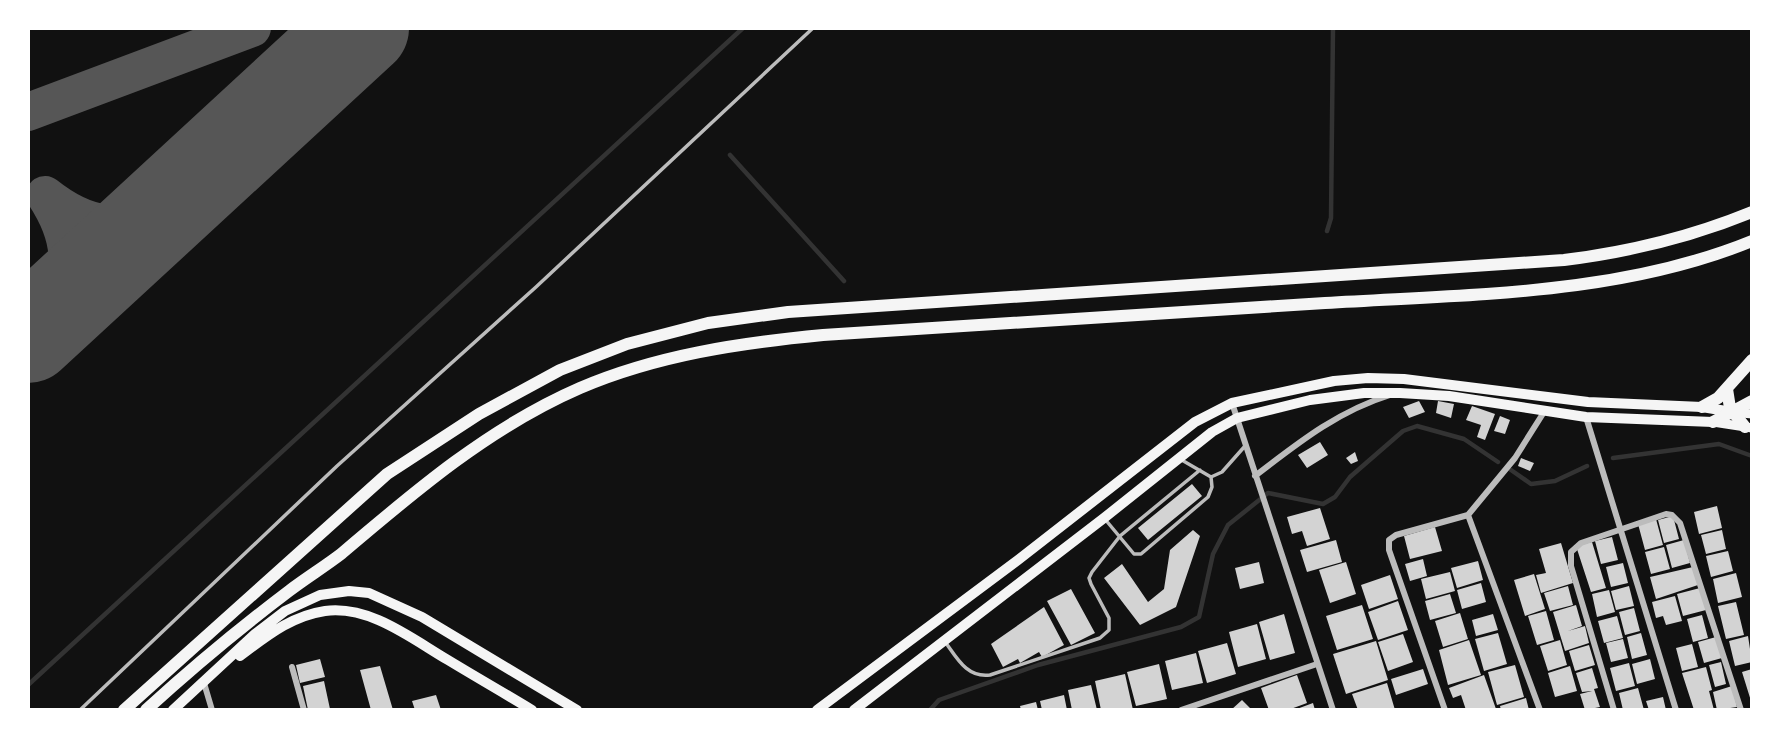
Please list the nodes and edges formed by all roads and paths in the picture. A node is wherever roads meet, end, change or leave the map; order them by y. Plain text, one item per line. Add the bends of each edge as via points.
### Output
1 (813, 28) edge
2 (1752, 212) edge
3 (1752, 241) edge
4 (1752, 360) edge
5 (1727, 389) junction
6 (1400, 393) junction
7 (1752, 401) edge
8 (1231, 403) junction
9 (1702, 407) junction
10 (1544, 412) junction
11 (1732, 412) junction
12 (1752, 414) edge
13 (1586, 417) junction
14 (1237, 418) junction
15 (1713, 422) junction
16 (1748, 427) edge
17 (1245, 445) junction
18 (1178, 458) junction
19 (1200, 470) junction
20 (1255, 476) junction
21 (1211, 477) junction
22 (1468, 515) junction
23 (1104, 518) junction
24 (1619, 530) junction
25 (1120, 536) junction
26 (943, 640) junction
27 (1317, 664) junction
28 (292, 667) dead end
29 (204, 683) junction
30 (80, 710) edge
31 (124, 710) edge
32 (146, 710) edge
33 (173, 710) edge
34 (212, 710) edge
35 (304, 710) edge
36 (532, 710) edge
37 (577, 710) edge
38 (817, 710) edge
39 (854, 710) edge
40 (1181, 710) edge
41 (1332, 710) edge
42 (1445, 710) edge
43 (1540, 710) edge
44 (1614, 710) edge
45 (1676, 710) edge
46 (1741, 710) edge

1 - 30 lane via 337,466
2 - 31 highway via 1646,247 1564,260 788,312 708,323 638,341 533,384 387,474
3 - 32 highway via 1672,267 1583,285 823,335 718,348 652,363 550,403 435,475
4 - 5 highway
5 - 9 highway
5 - 11 highway
6 - 10 main road
6 - 14 main road via 1310,400
6 - 20 street via 1348,411
7 - 11 highway
8 - 9 main road via 1367,378 1588,402
8 - 14 street
8 - 38 main road via 1195,422
9 - 11 main road
10 - 13 main road
10 - 22 street via 1515,458
11 - 12 main road
11 - 15 highway
11 - 16 highway
13 - 15 main road
13 - 24 street
14 - 17 street
14 - 18 main road
15 - 16 main road
17 - 20 street
17 - 21 lane via 1222,472
18 - 19 lane
18 - 23 main road
19 - 21 lane
19 - 25 lane
20 - 27 street
21 - 25 lane via 1208,496 1141,554 1134,554
22 - 42 street via 1389,540
22 - 43 street
23 - 25 lane
23 - 26 main road
24 - 44 street via 1581,543 1570,558
24 - 45 street
24 - 46 street via 1660,514 1672,514 1680,523
25 - 26 lane via 1088,578 1109,618 1110,630 1100,638 979,676 971,673
26 - 39 main road
27 - 40 street
27 - 41 street
28 - 35 street
29 - 33 main road
29 - 34 street
29 - 36 main road via 282,625 309,614 341,610 390,626
29 - 37 main road via 285,611 320,595 349,591 369,593 422,617

